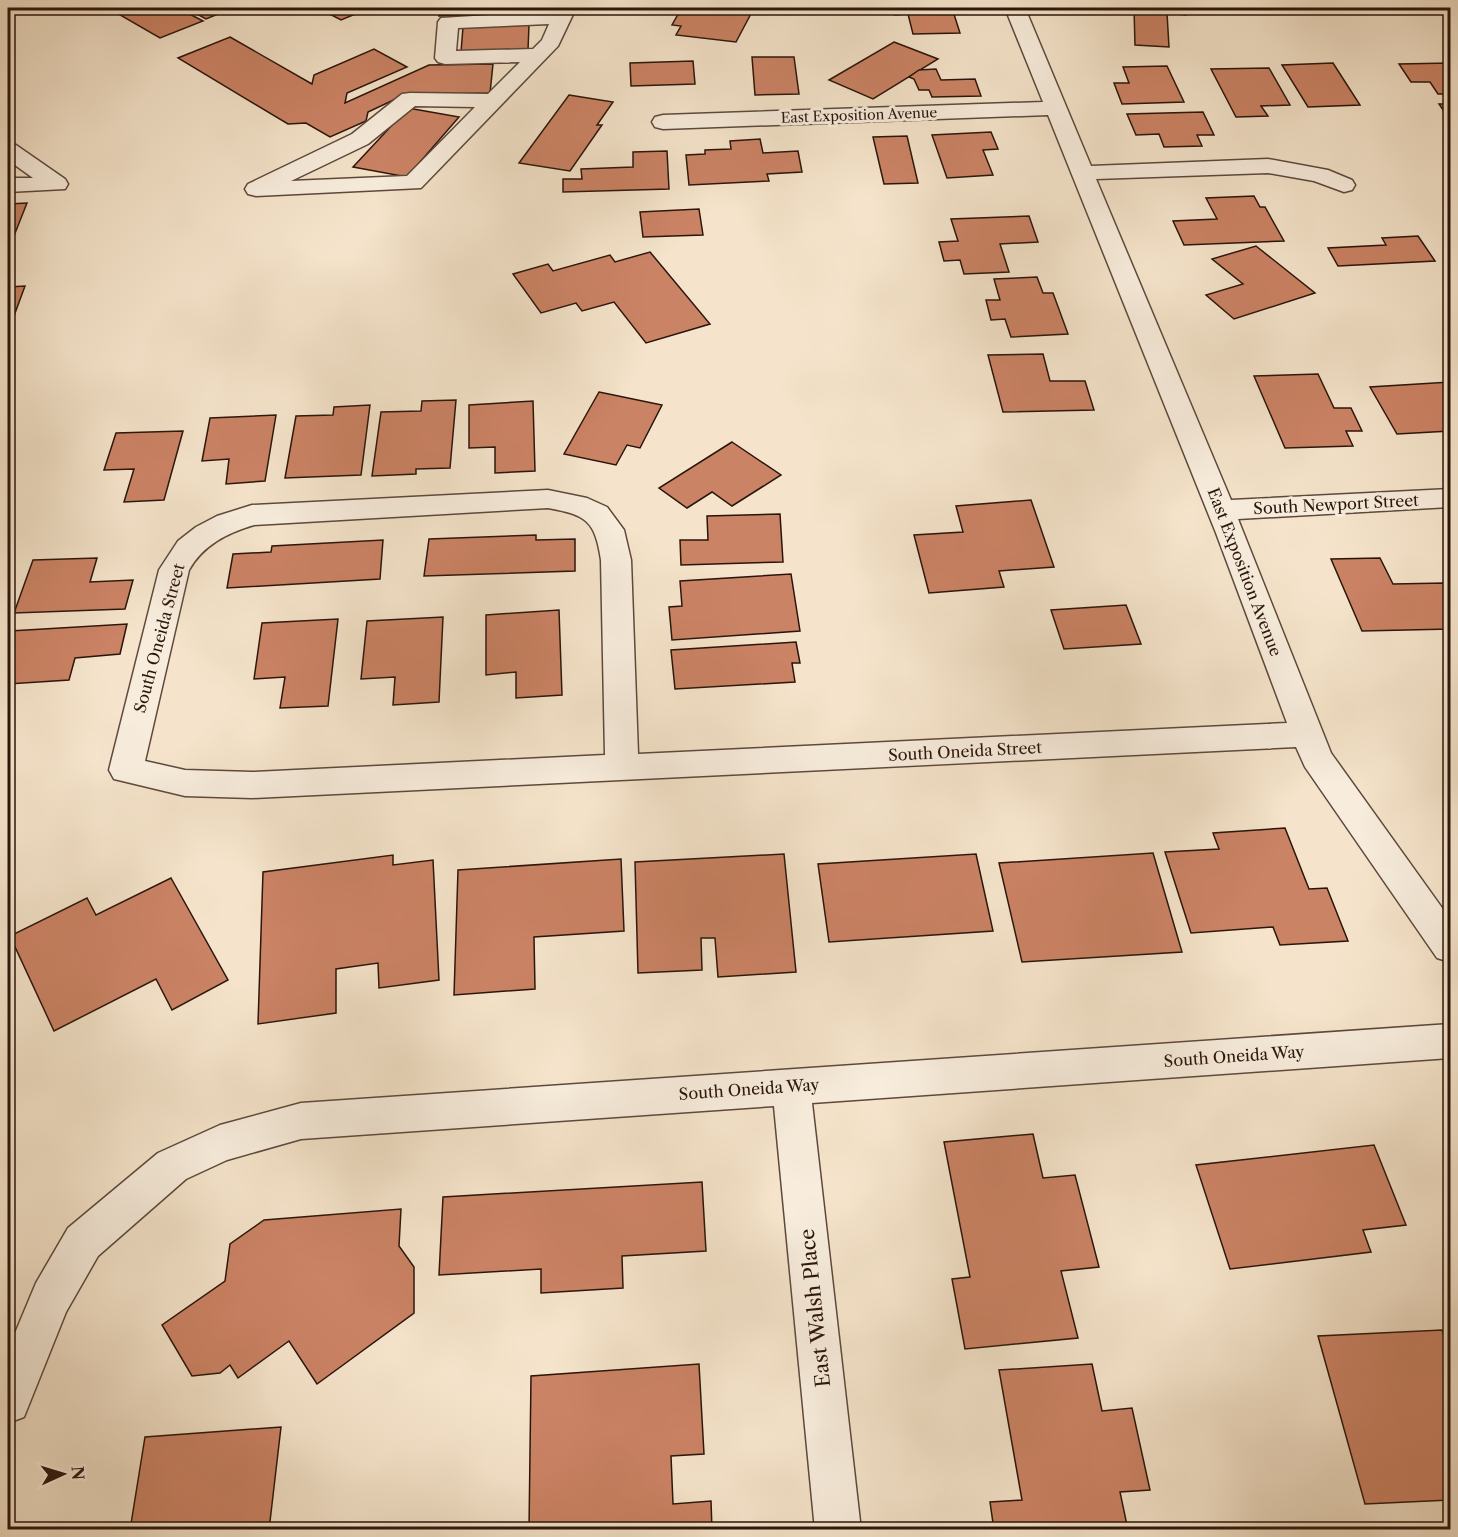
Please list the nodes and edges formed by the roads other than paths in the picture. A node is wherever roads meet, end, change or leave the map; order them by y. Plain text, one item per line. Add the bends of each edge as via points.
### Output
1 (1015, 8) edge
2 (564, 12) edge
3 (538, 55) junction
4 (493, 101) junction
5 (1056, 108) junction
6 (663, 122) dead end
7 (8, 150) edge
8 (1083, 173) junction
9 (8, 185) edge
10 (1344, 185) dead end
11 (1450, 498) edge
12 (1221, 510) junction
13 (1308, 734) junction
14 (622, 767) junction
15 (1450, 947) edge
16 (1450, 1041) edge
17 (791, 1086) junction
18 (8, 1401) edge
19 (838, 1530) edge

1 - 5 street, East Exposition Avenue
2 - 3 street via 551,42
2 - 3 street via 447,22 445,58
3 - 4 street
4 - 4 street via 413,183 256,189 360,139 410,99
5 - 6 street, East Exposition Avenue
5 - 8 street, East Exposition Avenue
7 - 9 street via 57,184
8 - 10 street via 1268,166 1320,175
8 - 12 street, East Exposition Avenue
11 - 12 street, South Newport Street
12 - 13 street, East Exposition Avenue
13 - 14 street, South Oneida Street
13 - 15 street, East Exposition Avenue via 1317,758
14 - 14 street, South Oneida Street via 252,785 185,783 126,770 174,570 184,551 204,533 252,515 548,499 589,508 603,518 613,534
16 - 17 street, South Oneida Way
17 - 18 street, South Oneida Way via 301,1121 220,1143 172,1166 83,1242 51,1298
17 - 19 street, East Walsh Place

